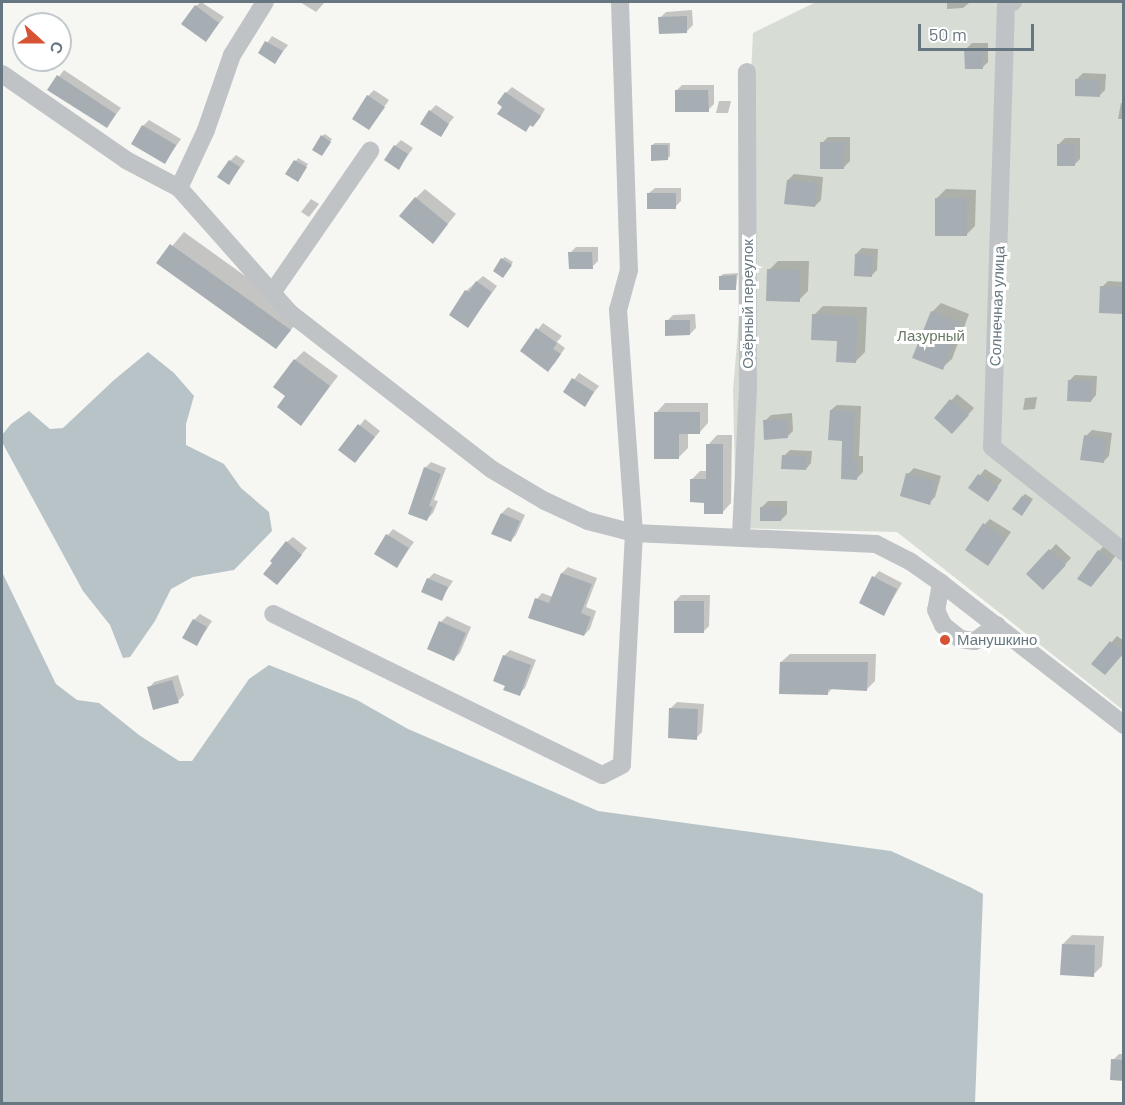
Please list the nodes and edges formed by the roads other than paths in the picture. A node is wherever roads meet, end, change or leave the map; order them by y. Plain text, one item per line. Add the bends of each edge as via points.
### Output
1 (265, 2) edge
2 (620, 2) edge
3 (1013, 2) edge
4 (747, 72) dead end
5 (2, 74) edge
6 (370, 151) dead end
7 (179, 188) junction
8 (272, 293) junction
9 (634, 533) junction
10 (741, 536) junction
11 (1124, 552) edge
12 (941, 583) junction
13 (273, 614) dead end
14 (997, 626) junction
15 (1124, 725) edge

1 - 7 street via 232,55 206,130
2 - 9 street via 629,270 618,310
3 - 11 street, Солнечная улица via 1006,4 992,447
4 - 10 street, Озёрный переулок via 748,388
5 - 7 street via 126,160
6 - 8 street
7 - 8 street
8 - 9 street via 290,313 491,469 588,521
9 - 10 street
9 - 13 street via 622,765 602,775
10 - 12 street via 876,544
12 - 14 street
12 - 14 street via 936,610 943,625 960,639 975,641
14 - 15 street

